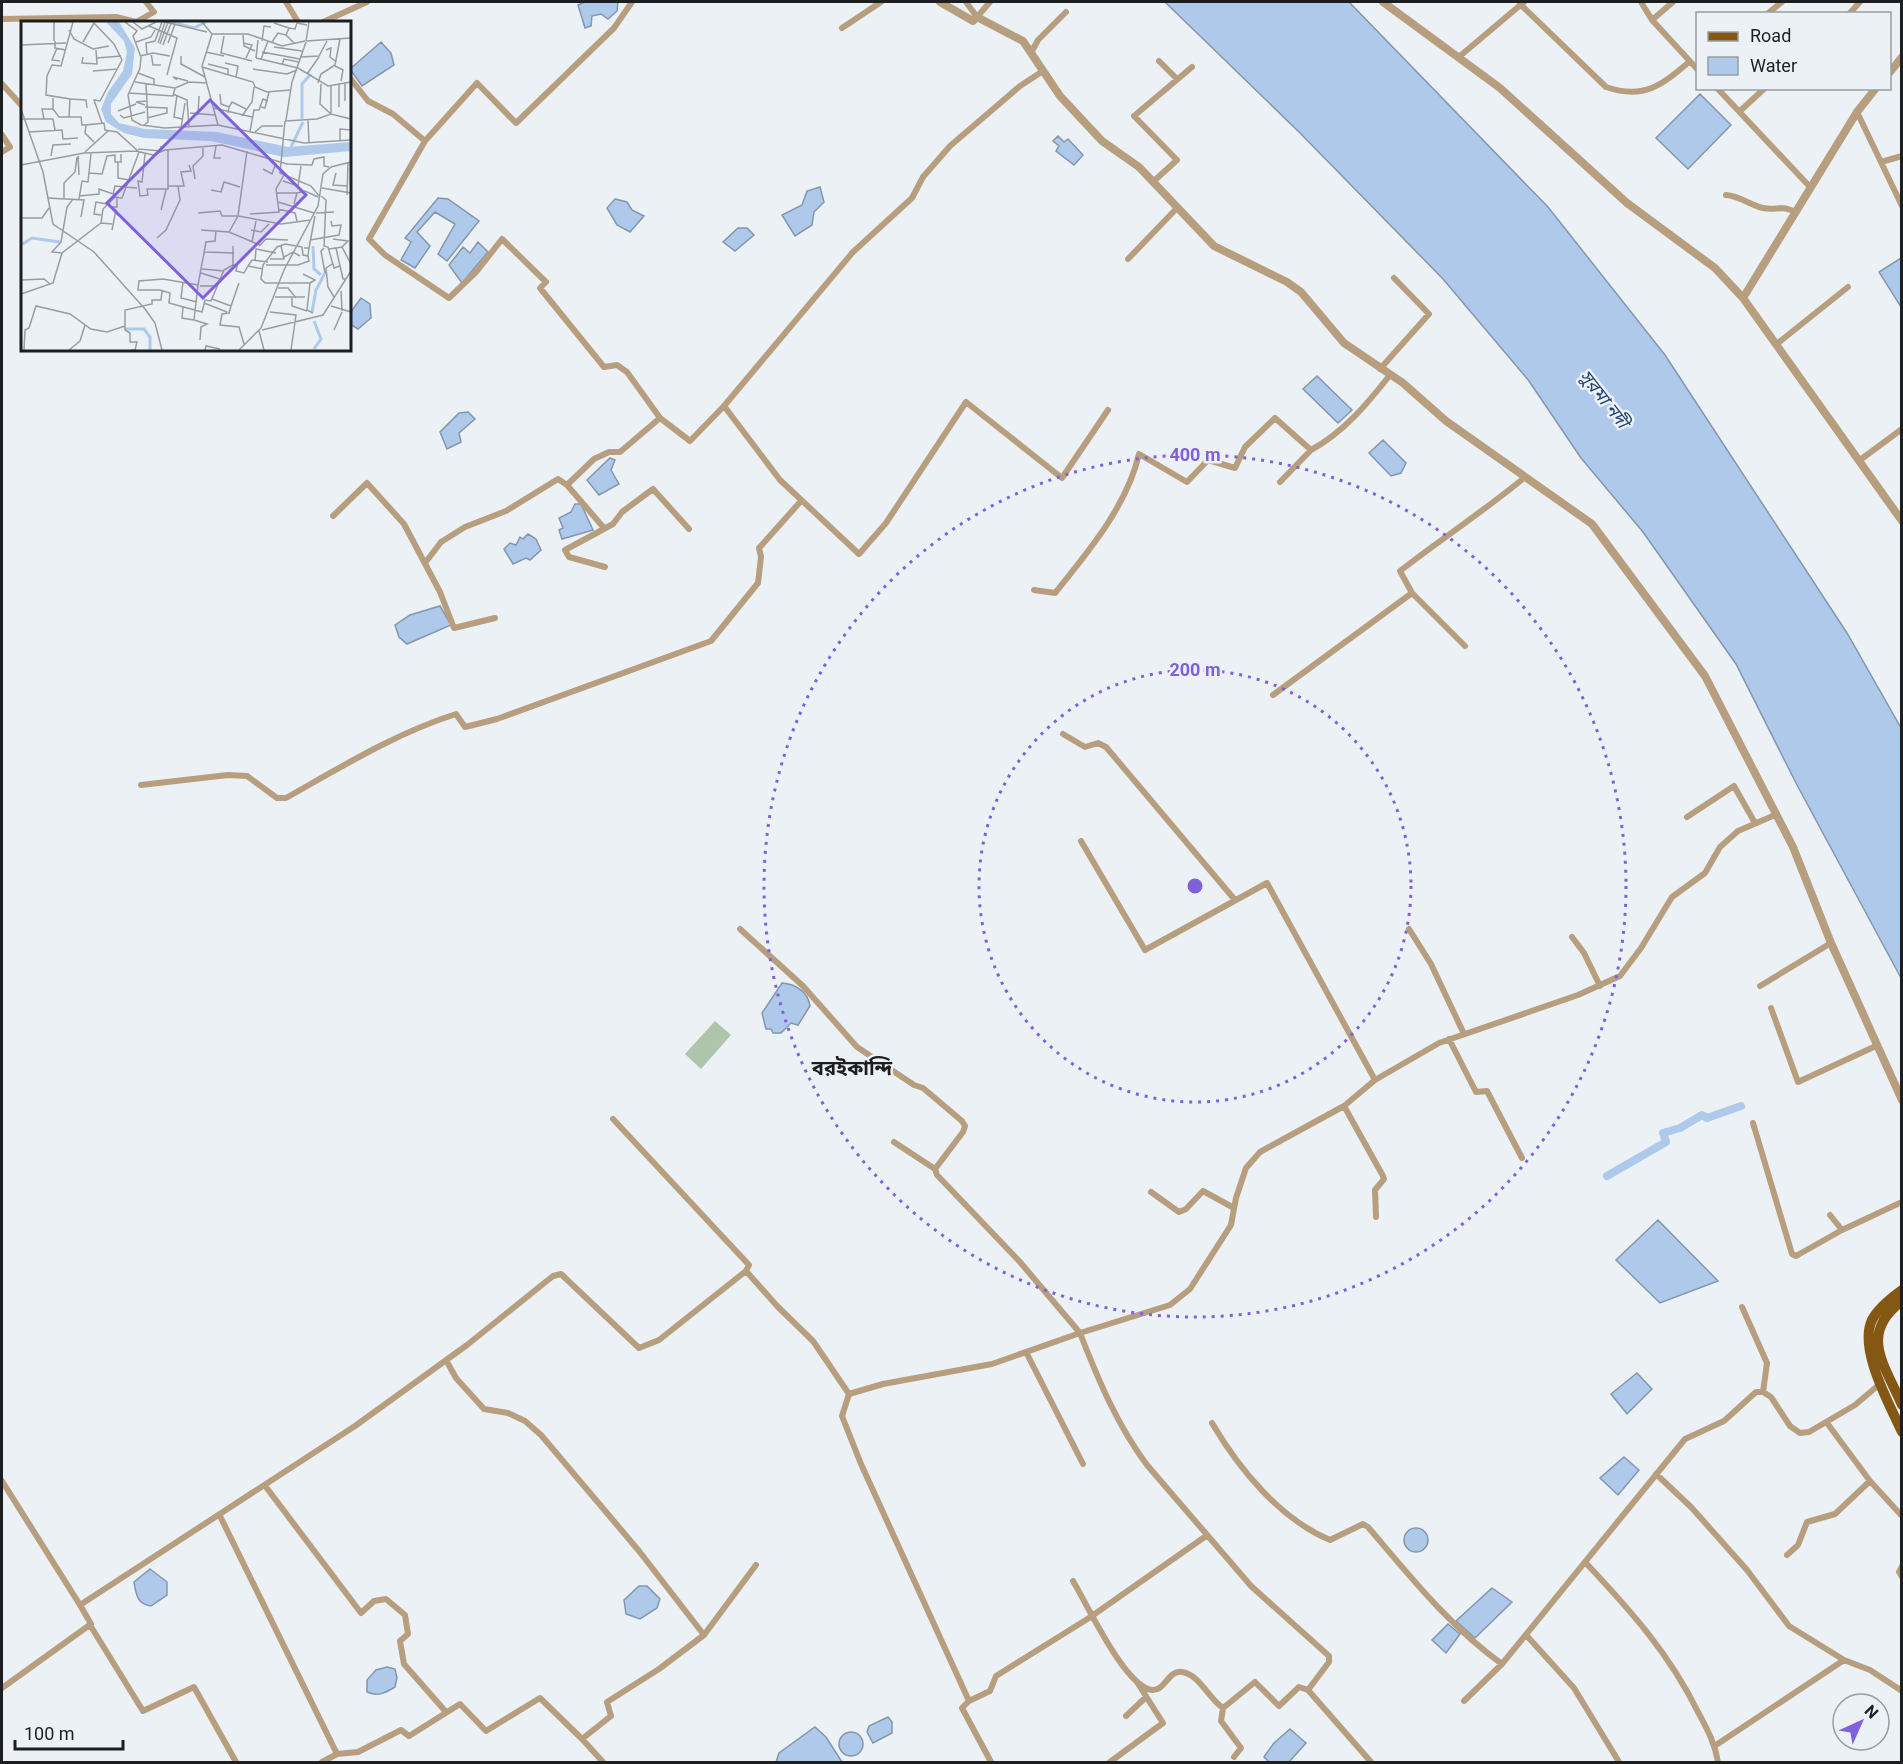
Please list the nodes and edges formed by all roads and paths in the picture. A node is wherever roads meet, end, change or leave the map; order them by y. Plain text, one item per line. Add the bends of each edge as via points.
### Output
1 (146, 2) edge
2 (286, 2) edge
3 (367, 2) edge
4 (632, 2) edge
5 (881, 2) edge
6 (940, 2) edge
7 (966, 2) edge
8 (990, 2) edge
9 (1383, 2) edge
10 (1641, 2) edge
11 (1673, 2) edge
12 (1782, 2) edge
13 (1522, 3) edge
14 (1066, 12) dead end
15 (1770, 12) edge
16 (977, 17) junction
17 (2, 19) edge
18 (1652, 20) junction
19 (132, 21) edge
20 (138, 21) edge
21 (297, 21) edge
22 (325, 21) edge
23 (842, 28) dead end
24 (1032, 51) junction
25 (1460, 57) junction
26 (1902, 57) edge
27 (1159, 61) dead end
28 (1689, 62) junction
29 (1192, 67) dead end
30 (1696, 68) edge
31 (1043, 71) junction
32 (1891, 71) edge
33 (351, 79) edge
34 (1177, 80) junction
35 (2, 84) edge
36 (1719, 90) edge
37 (1763, 90) edge
38 (1874, 90) edge
39 (21, 105) edge
40 (1740, 111) junction
41 (1857, 112) junction
42 (2, 135) edge
43 (424, 141) junction
44 (2, 152) edge
45 (1902, 156) edge
46 (1881, 162) junction
47 (1154, 182) junction
48 (1811, 188) junction
49 (1726, 195) dead end
50 (1902, 206) edge
51 (1177, 208) junction
52 (1796, 213) junction
53 (1128, 259) dead end
54 (1394, 278) dead end
55 (1848, 287) dead end
56 (1743, 298) junction
57 (1778, 343) junction
58 (1380, 369) junction
59 (1390, 375) junction
60 (724, 406) junction
61 (1108, 410) dead end
62 (660, 418) junction
63 (1902, 429) edge
64 (1311, 450) junction
65 (1860, 460) junction
66 (1524, 478) junction
67 (1280, 483) dead end
68 (567, 485) junction
69 (801, 501) junction
70 (333, 516) dead end
71 (1902, 521) edge
72 (604, 528) junction
73 (689, 529) dead end
74 (424, 563) junction
75 (606, 567) dead end
76 (1034, 590) dead end
77 (1412, 593) junction
78 (495, 618) dead end
79 (1465, 646) dead end
80 (1273, 694) dead end
81 (1063, 734) dead end
82 (141, 785) dead end
83 (1775, 815) junction
84 (1687, 818) dead end
85 (1755, 823) junction
86 (1081, 841) dead end
87 (1234, 900) junction
88 (740, 929) dead end
89 (1409, 929) dead end
90 (1572, 937) dead end
91 (1831, 943) junction
92 (1600, 986) junction
93 (1760, 986) dead end
94 (1771, 1008) dead end
95 (1464, 1034) junction
96 (1449, 1039) junction
97 (1878, 1045) junction
98 (1375, 1080) junction
99 (1902, 1100) edge
100 (1344, 1106) junction
101 (613, 1119) dead end
102 (1754, 1123) dead end
103 (894, 1142) dead end
104 (1522, 1158) dead end
105 (935, 1169) junction
106 (1151, 1192) dead end
107 (1902, 1202) edge
108 (1234, 1208) junction
109 (1830, 1215) dead end
110 (1376, 1217) dead end
111 (1842, 1230) junction
112 (746, 1271) junction
113 (1902, 1290) edge
114 (1902, 1301) edge
115 (1742, 1307) dead end
116 (1080, 1333) junction
117 (1026, 1352) junction
118 (446, 1360) junction
119 (1885, 1381) junction
120 (1763, 1392) junction
121 (849, 1394) junction
122 (1902, 1405) edge
123 (1212, 1423) dead end
124 (1827, 1423) junction
125 (1902, 1432) edge
126 (1083, 1464) dead end
127 (1656, 1474) junction
128 (2, 1481) edge
129 (1870, 1481) junction
130 (266, 1486) junction
131 (220, 1516) junction
132 (1902, 1516) edge
133 (1206, 1536) junction
134 (1787, 1555) dead end
135 (1585, 1562) junction
136 (756, 1565) dead end
137 (1902, 1566) edge
138 (1902, 1577) edge
139 (1072, 1581) dead end
140 (80, 1605) junction
141 (1094, 1615) junction
142 (90, 1625) junction
143 (704, 1635) junction
144 (1527, 1636) junction
145 (1844, 1660) junction
146 (1502, 1664) junction
147 (1137, 1682) junction
148 (2, 1688) edge
149 (1308, 1690) junction
150 (1902, 1691) edge
151 (1145, 1698) junction
152 (969, 1701) junction
153 (1464, 1701) dead end
154 (1223, 1708) junction
155 (446, 1712) junction
156 (1126, 1716) dead end
157 (582, 1739) junction
158 (1716, 1745) junction
159 (338, 1754) junction
160 (1234, 1757) dead end
161 (236, 1762) edge
162 (322, 1762) edge
163 (603, 1762) edge
164 (991, 1762) edge
165 (1110, 1762) edge
166 (1371, 1762) edge
167 (1619, 1762) edge
168 (1718, 1762) edge

1 - 20 street via 154,12
2 - 21 street
3 - 22 street
4 - 43 street via 614,28 516,123 477,83
5 - 23 street
6 - 16 street via 973,21
7 - 16 street
8 - 16 street
9 - 25 street
10 - 18 street
11 - 18 street
12 - 15 street
13 - 25 street
13 - 28 street via 1606,87 1619,91 1651,90
14 - 24 street
16 - 24 street via 1023,41
17 - 19 street via 116,17
18 - 28 street
24 - 31 street
25 - 56 street via 1627,203 1715,268
26 - 32 street
27 - 34 street
28 - 30 street
29 - 34 street
31 - 47 street via 1060,96 1102,141 1139,166
31 - 60 street via 950,146 923,177 912,198 852,252
33 - 43 street via 368,101 393,114
34 - 47 street via 1134,116 1177,160
35 - 39 street
36 - 40 street
37 - 40 street
38 - 41 street
40 - 48 street
41 - 46 street
41 - 48 street
42 - 44 street via 10,147
43 - 62 street via 369,240 449,298 477,272 502,239 546,282 540,288 596,359 604,367 618,365 627,372
45 - 46 street
46 - 50 street
47 - 51 street
48 - 52 street
49 - 52 street via 1738,196 1766,209 1784,206
51 - 53 street
51 - 58 street via 1224,253 1275,274 1301,292 1344,343
52 - 56 street
54 - 58 street via 1429,314
55 - 57 street
56 - 57 street
57 - 65 street
58 - 59 street
59 - 64 street via 1354,417 1329,440
59 - 66 street via 1446,422
60 - 62 street via 690,441
60 - 69 street via 780,480
61 - 69 street via 1062,478 966,402 886,523 859,554
62 - 68 street via 620,452 594,459
63 - 65 street
64 - 67 street
64 - 76 street via 1275,418 1245,447 1235,468 1208,460 1187,482 1139,454 1133,480 1089,551 1055,593
65 - 71 street
66 - 77 street via 1400,571
66 - 83 street via 1592,524 1612,548 1705,676
68 - 72 street
68 - 74 street via 558,479 506,511 465,527 441,542
69 - 82 street via 759,548 758,583 711,641 697,648 497,719 465,727 456,714 432,722 286,798 277,798 247,776
70 - 74 street via 367,483 404,524
72 - 73 street via 653,489
72 - 75 street via 565,550 568,557
74 - 78 street via 454,628
77 - 79 street
77 - 80 street
81 - 87 street via 1085,747 1098,743 1106,747
83 - 85 street
83 - 91 street via 1793,847
84 - 85 street via 1734,786
85 - 92 street via 1738,831 1720,847 1705,873 1672,897 1620,976
86 - 87 street via 1145,950
87 - 98 street via 1264,883 1270,886
88 - 105 street via 803,986 857,1047 923,1088 962,1121 963,1131
89 - 95 street via 1431,964
90 - 92 street
91 - 93 street
91 - 97 street
92 - 95 street
94 - 97 street via 1798,1082
95 - 96 street
96 - 98 street
96 - 104 street via 1476,1092 1487,1091
97 - 99 street
98 - 100 street
100 - 108 street via 1260,1152 1246,1168
100 - 110 street via 1384,1179 1375,1190
101 - 112 street via 749,1265
102 - 111 street via 1792,1254 1796,1256
103 - 105 street
105 - 116 street
106 - 108 street via 1179,1212 1203,1191
107 - 111 street
108 - 116 street via 1231,1225 1190,1289 1170,1305
109 - 111 street
112 - 118 street via 659,1340 639,1348 561,1274 553,1276
112 - 121 street via 813,1341
113 - 119 main road via 1871,1321 1868,1348
114 - 119 main road via 1887,1314 1877,1334
115 - 120 street via 1767,1363
116 - 117 street
116 - 133 street via 1104,1393 1133,1447
117 - 121 street via 992,1364
117 - 126 street
118 - 130 street
118 - 143 street via 467,1392 484,1409 508,1413 541,1435
119 - 122 main road
119 - 124 street
119 - 125 main road
120 - 124 street via 1800,1433
120 - 127 street via 1756,1392 1724,1421 1685,1439
121 - 152 street via 842,1416
123 - 146 street via 1249,1475 1310,1532 1330,1540 1363,1524 1368,1527 1446,1615
124 - 129 street
127 - 135 street
127 - 145 street via 1747,1570 1790,1626
128 - 140 street
129 - 132 street
129 - 134 street via 1835,1514 1807,1522 1798,1545
130 - 131 street
130 - 155 street via 360,1613 374,1601 386,1599 405,1615 408,1634 400,1641 404,1664
131 - 140 street
131 - 159 street
133 - 141 street
133 - 149 street via 1251,1586 1329,1656 1329,1662
135 - 144 street
135 - 158 street via 1679,1672
136 - 143 street
137 - 138 street
139 - 141 street
140 - 142 street
141 - 147 street via 1116,1658
141 - 152 street via 996,1676 990,1691
142 - 148 street
142 - 161 street via 143,1711 194,1687
143 - 157 street via 607,1702 611,1716
144 - 146 street
144 - 167 street via 1574,1688
145 - 150 street via 1870,1670
145 - 158 street
146 - 153 street
147 - 151 street
147 - 154 street via 1151,1690 1159,1689 1181,1671 1190,1674
149 - 154 street via 1299,1687 1279,1706 1255,1682
149 - 166 street
151 - 156 street
151 - 165 street via 1162,1723
152 - 164 street via 962,1708
154 - 160 street via 1221,1721 1241,1748
155 - 157 street via 460,1704 486,1731 540,1698
155 - 159 street via 409,1736 401,1730 358,1752
157 - 163 street
158 - 168 street
159 - 162 street

